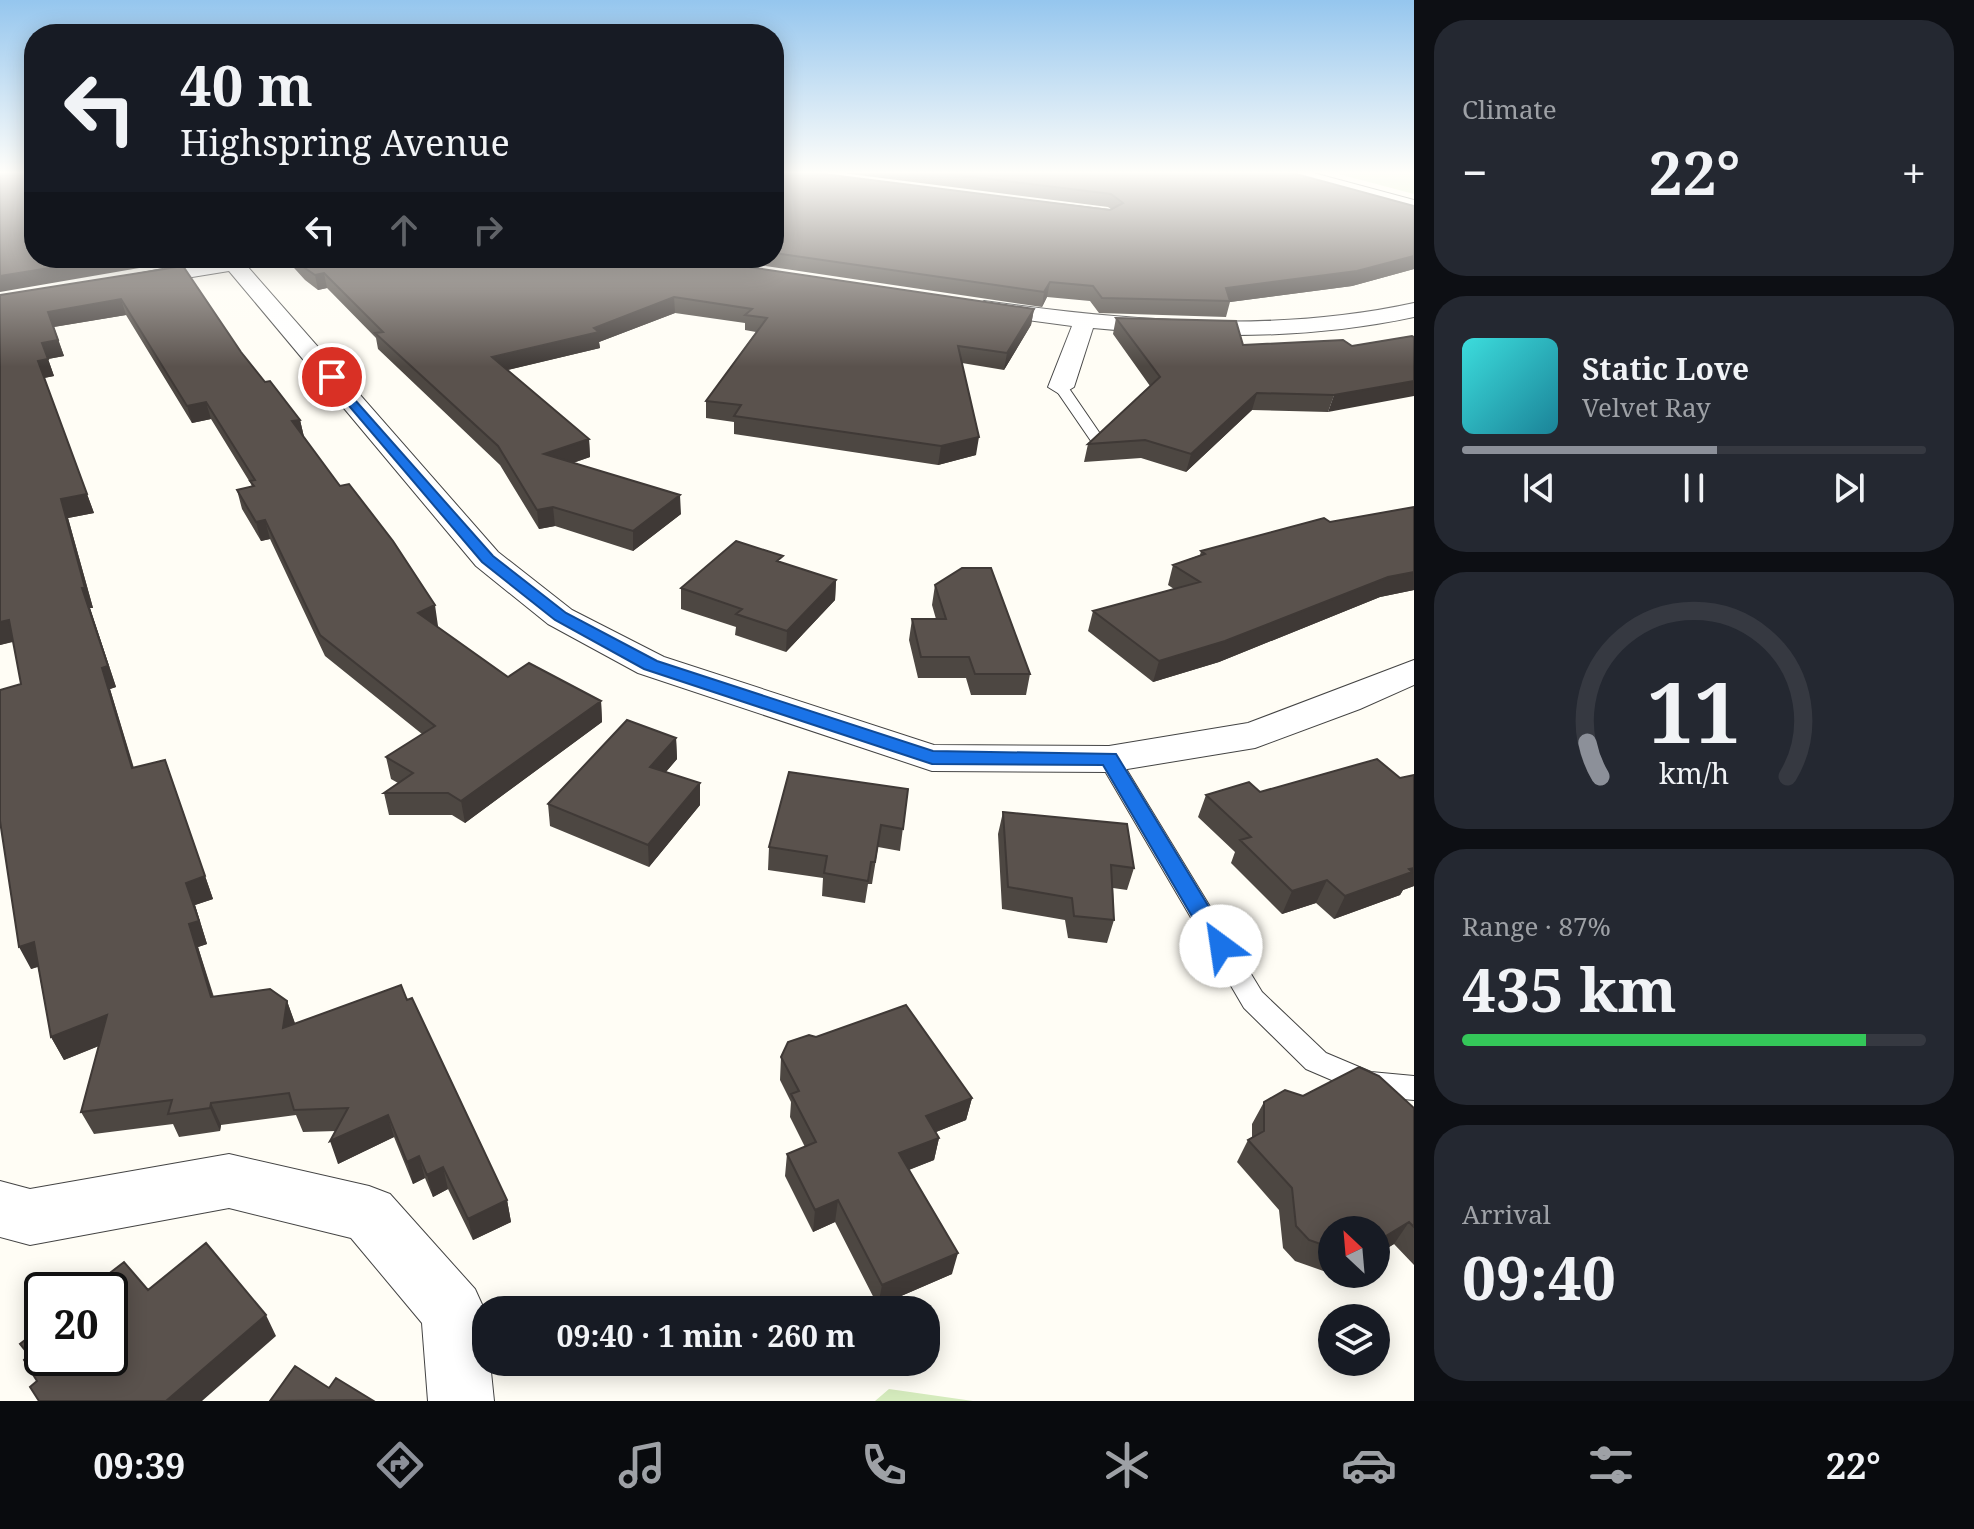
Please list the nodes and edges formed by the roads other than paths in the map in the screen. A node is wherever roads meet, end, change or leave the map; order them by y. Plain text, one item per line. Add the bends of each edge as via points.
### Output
1 (195, 268) edge
2 (238, 268) edge
3 (109, 284) edge
4 (960, 305) edge
5 (1414, 310) edge
6 (1084, 323) junction
7 (1061, 387) joint
8 (1096, 438) edge
9 (1414, 671) edge
10 (1109, 759) junction
11 (1414, 1088) edge
12 (0, 1209) edge
13 (461, 1401) edge

1 - 3 street
2 - 10 street via 487,559 560,617 651,665 932,758
4 - 6 street
5 - 6 street via 1307,329
6 - 7 street
7 - 8 lane
9 - 10 street via 1255,735
10 - 11 lane via 1253,1000 1316,1061 1369,1084
12 - 13 street via 30,1217 229,1181 369,1214 453,1311

